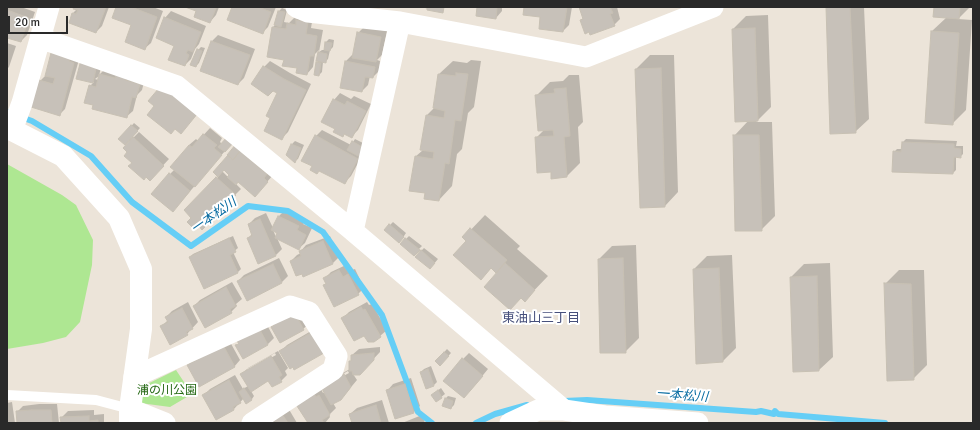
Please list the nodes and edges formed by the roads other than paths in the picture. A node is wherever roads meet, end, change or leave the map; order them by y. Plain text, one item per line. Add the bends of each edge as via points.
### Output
1 (49, 7) edge
2 (296, 7) edge
3 (713, 7) edge
4 (400, 22) junction
5 (40, 38) junction
6 (11, 129) edge
7 (353, 231) junction
8 (134, 377) junction
9 (7, 395) edge
10 (562, 409) junction
11 (130, 416) edge
12 (644, 421) edge
13 (165, 423) edge
14 (252, 423) edge
15 (510, 423) edge
16 (698, 423) edge

1 - 5 street
2 - 4 street via 308,12
3 - 4 street via 586,57
4 - 7 street
5 - 6 street via 22,103
5 - 7 street via 176,86
6 - 8 street via 63,156 119,218 141,269 141,329
7 - 10 street
8 - 11 street
8 - 14 street via 290,306 308,312 337,356 333,370
9 - 11 lane via 96,400
10 - 12 street
10 - 15 street via 538,410
11 - 13 street
12 - 16 street

